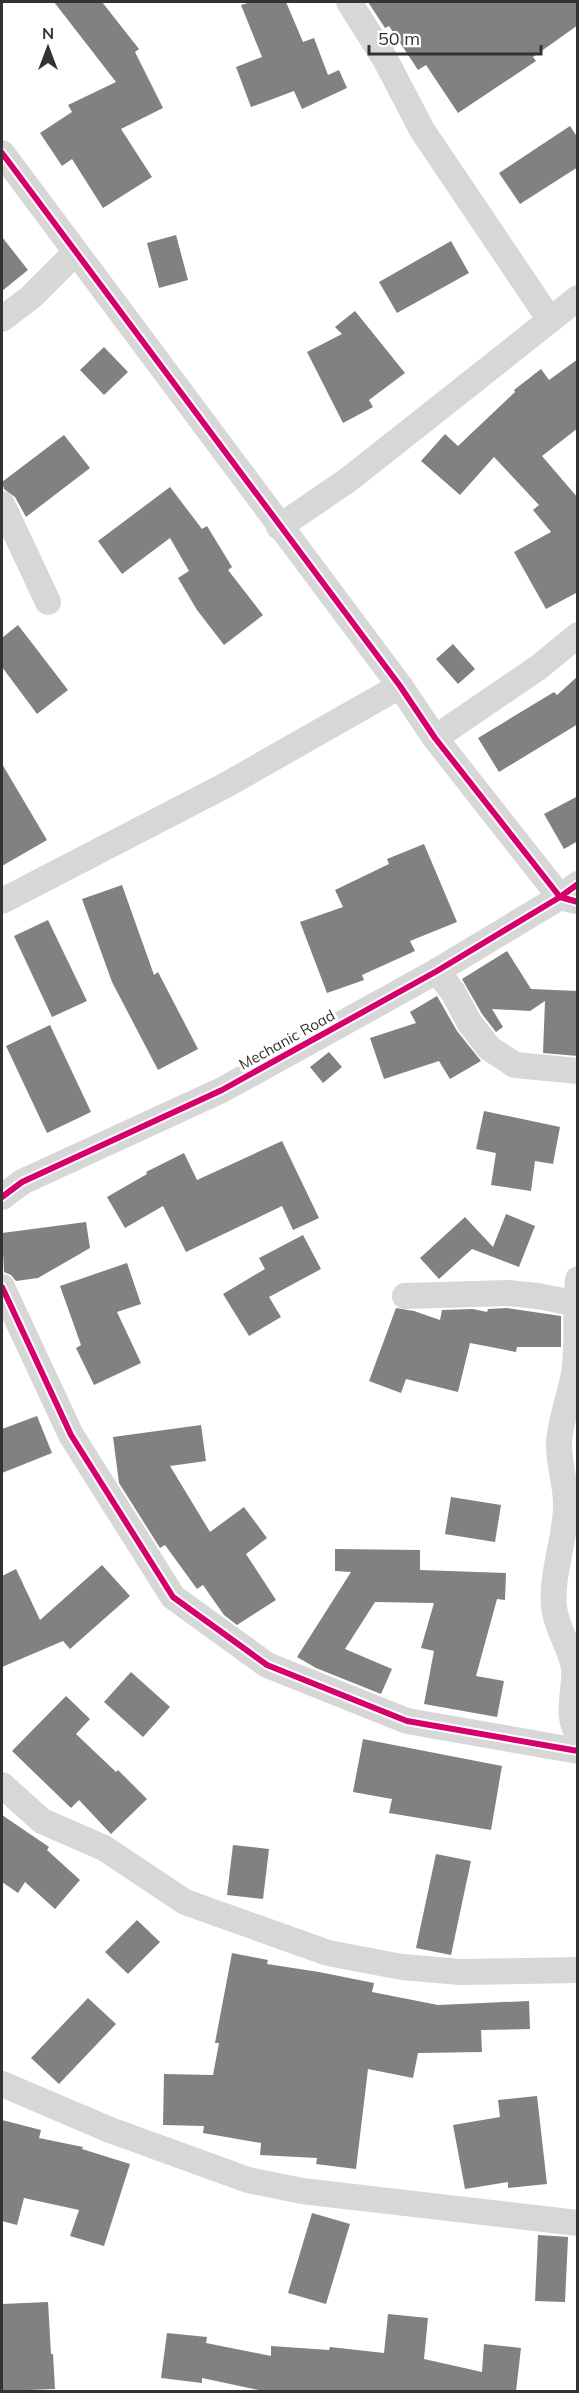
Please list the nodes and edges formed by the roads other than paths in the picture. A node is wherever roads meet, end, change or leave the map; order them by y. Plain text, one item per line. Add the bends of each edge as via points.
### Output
1 (349, 2) edge
2 (2, 153) edge
3 (75, 253) junction
4 (578, 298) edge
5 (2, 319) edge
6 (550, 320) junction
7 (2, 504) edge
8 (279, 527) junction
9 (48, 602) dead end
10 (578, 635) edge
11 (400, 686) junction
12 (435, 738) junction
13 (572, 894) edge
14 (2, 901) edge
15 (437, 971) junction
16 (578, 1071) edge
17 (3, 1193) edge
18 (578, 1279) edge
19 (2, 1287) edge
20 (405, 1296) dead end
21 (576, 1304) edge
22 (571, 1522) edge
23 (572, 1651) edge
24 (578, 1734) edge
25 (578, 1751) edge
26 (2, 1785) edge
27 (578, 1970) edge
28 (2, 2084) edge
29 (578, 2223) edge

1 - 6 street via 385,59 422,130
2 - 3 street
3 - 5 street via 31,297
3 - 8 street
4 - 6 street
6 - 8 street via 348,480
7 - 9 street
8 - 11 street
10 - 12 street via 539,667
11 - 12 street
11 - 14 street via 226,786
12 - 13 street
13 - 15 street, Mechanic Road
15 - 16 street via 489,1048 515,1065
15 - 17 street, Mechanic Road via 222,1090
18 - 21 street
19 - 25 street via 71,1435 173,1597 267,1665 406,1721
20 - 21 street via 508,1293
21 - 22 street via 575,1366 559,1438 559,1460
22 - 23 street via 554,1584 554,1608
23 - 24 street via 575,1686 570,1717
26 - 27 street via 42,1821 104,1848 184,1902 328,1953 402,1967 460,1972
28 - 29 street via 110,2130 248,2180 302,2191

